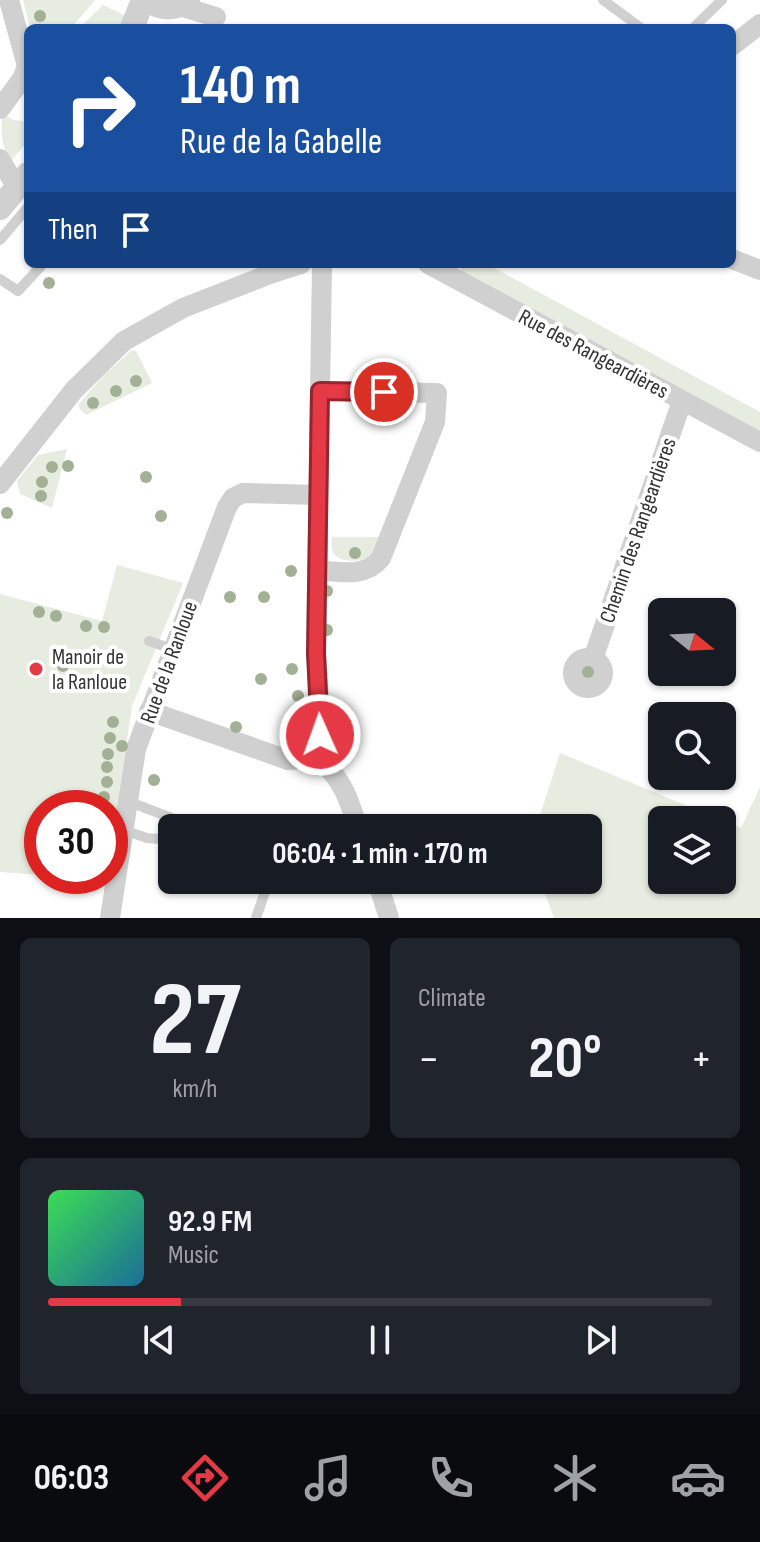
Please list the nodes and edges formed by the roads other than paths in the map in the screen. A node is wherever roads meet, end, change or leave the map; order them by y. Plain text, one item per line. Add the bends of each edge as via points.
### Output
1 (9, 0) edge
2 (603, 0) edge
3 (722, 0) edge
4 (165, 3) edge
5 (217, 15) edge
6 (137, 24) edge
7 (154, 24) edge
8 (636, 24) edge
9 (697, 24) edge
10 (760, 25) edge
11 (736, 43) edge
12 (24, 55) edge
13 (24, 74) edge
14 (0, 109) edge
15 (0, 159) edge
16 (24, 190) edge
17 (0, 208) edge
18 (0, 240) edge
19 (736, 261) edge
20 (39, 268) edge
21 (290, 268) edge
22 (321, 268) edge
23 (435, 268) edge
24 (760, 270) edge
25 (0, 279) edge
26 (320, 391) junction
27 (682, 401) junction
28 (760, 442) edge
29 (0, 484) edge
30 (318, 495) junction
31 (317, 570) junction
32 (149, 641) dead end
33 (172, 649) junction
34 (593, 659) dead end
35 (149, 711) junction
36 (316, 762) junction
37 (128, 795) edge
38 (128, 801) edge
39 (161, 814) edge
40 (353, 814) edge
41 (128, 832) edge
42 (158, 839) edge
43 (114, 894) edge
44 (264, 894) edge
45 (381, 894) edge
46 (110, 918) edge
47 (256, 918) edge
48 (389, 918) edge

1 - 12 street
2 - 8 lane
3 - 9 lane
4 - 5 street
4 - 6 street
4 - 7 street
10 - 11 street
13 - 14 street
15 - 16 street
16 - 17 street
16 - 18 lane
19 - 24 street
20 - 25 lane via 18,291
21 - 29 street via 183,308 124,341 74,390
22 - 26 street
23 - 27 street, Rue des Rangeardières
26 - 30 street
26 - 31 street via 437,393 435,422 381,558 363,572
27 - 28 street, Rue des Rangeardières
27 - 34 street, Chemin des Rangeardières
30 - 31 street
30 - 33 street, Rue de la Ranloue via 246,493 233,498
31 - 36 street via 319,741 326,744 330,759
32 - 33 lane
33 - 35 street, Rue de la Ranloue
35 - 36 street via 288,760
35 - 37 street, Rue de la Ranloue
36 - 40 street via 334,773
38 - 39 lane
41 - 42 lane
43 - 46 street, Rue de la Ranloue
44 - 47 lane
45 - 48 street

